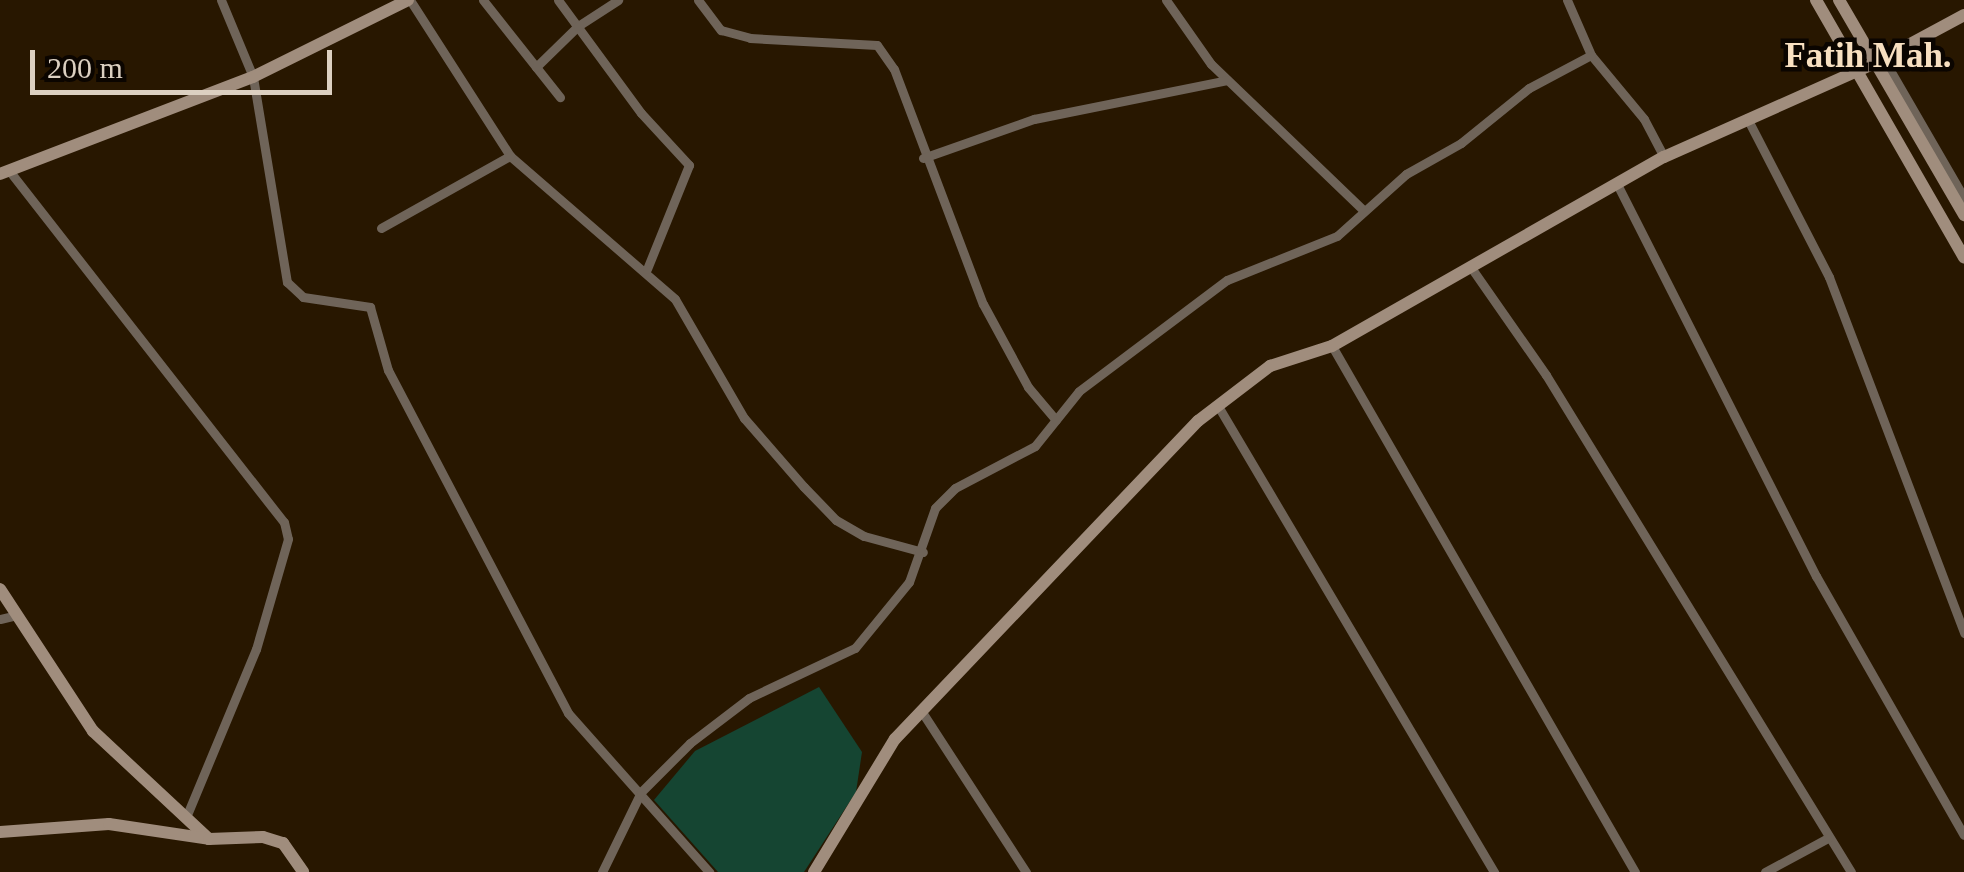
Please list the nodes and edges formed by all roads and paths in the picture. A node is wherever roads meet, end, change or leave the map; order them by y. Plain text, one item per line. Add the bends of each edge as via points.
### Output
1 (221, 0) edge
2 (409, 0) edge
3 (482, 0) edge
4 (558, 0) edge
5 (618, 0) edge
6 (698, 0) edge
7 (1166, 0) edge
8 (1568, 0) edge
9 (1816, 0) edge
10 (1839, 0) edge
11 (1964, 16) edge
12 (578, 26) junction
13 (1590, 55) junction
14 (1879, 61) junction
15 (536, 67) junction
16 (1853, 67) junction
17 (253, 77) junction
18 (1227, 80) junction
19 (560, 97) dead end
20 (1747, 118) junction
21 (510, 156) junction
22 (1664, 157) junction
23 (923, 158) junction
24 (6, 173) edge
25 (1618, 184) junction
26 (1964, 198) edge
27 (1362, 209) junction
28 (1964, 215) edge
29 (380, 228) dead end
30 (1964, 257) edge
31 (1470, 266) junction
32 (646, 268) junction
33 (1332, 346) junction
34 (1218, 406) junction
35 (1056, 420) junction
36 (922, 552) junction
37 (0, 590) edge
38 (17, 615) junction
39 (0, 619) edge
40 (1964, 633) edge
41 (922, 712) junction
42 (641, 792) junction
43 (187, 815) junction
44 (0, 832) edge
45 (1964, 835) edge
46 (1828, 838) junction
47 (209, 839) junction
48 (304, 872) edge
49 (602, 872) edge
50 (709, 872) edge
51 (814, 872) edge
52 (1026, 872) edge
53 (1494, 872) edge
54 (1635, 872) edge
55 (1765, 872) edge
56 (1851, 872) edge

1 - 17 street
2 - 17 street
2 - 21 street
3 - 15 street
4 - 12 street
5 - 12 street
6 - 23 street via 720,30 750,38 877,46 894,69
7 - 18 street
8 - 13 street
9 - 16 street
10 - 14 street
11 - 14 street
12 - 15 street
12 - 32 street via 689,165
13 - 22 street via 1644,119
13 - 27 street via 1529,88
14 - 16 street
14 - 26 street
14 - 28 street
15 - 19 street
16 - 20 street
16 - 30 street
17 - 24 street
17 - 42 street via 287,282 303,298 370,307 388,370 568,713 608,766
18 - 23 street via 1034,119
18 - 27 street
20 - 22 street
20 - 40 street via 1829,277
21 - 29 street
21 - 32 street
22 - 25 street
23 - 35 street via 983,304 1028,387
24 - 43 street via 284,522 288,539 256,649
25 - 31 street
25 - 45 street via 1816,576
27 - 35 street via 1337,236 1227,280 1080,391
31 - 33 street
31 - 46 street via 1546,376
32 - 36 street via 701,337 744,418 836,520 864,536
33 - 34 street via 1270,366
33 - 54 street
34 - 41 street
34 - 53 street
35 - 36 street via 1035,446 954,488 935,508
36 - 42 street via 909,582 855,648 749,698
37 - 38 street
38 - 39 street
38 - 43 street via 93,731
41 - 51 street via 895,739
41 - 52 street
42 - 49 street
42 - 50 street
43 - 47 street
44 - 47 street via 109,824
46 - 55 street
46 - 56 street
47 - 48 street via 263,836 283,844

